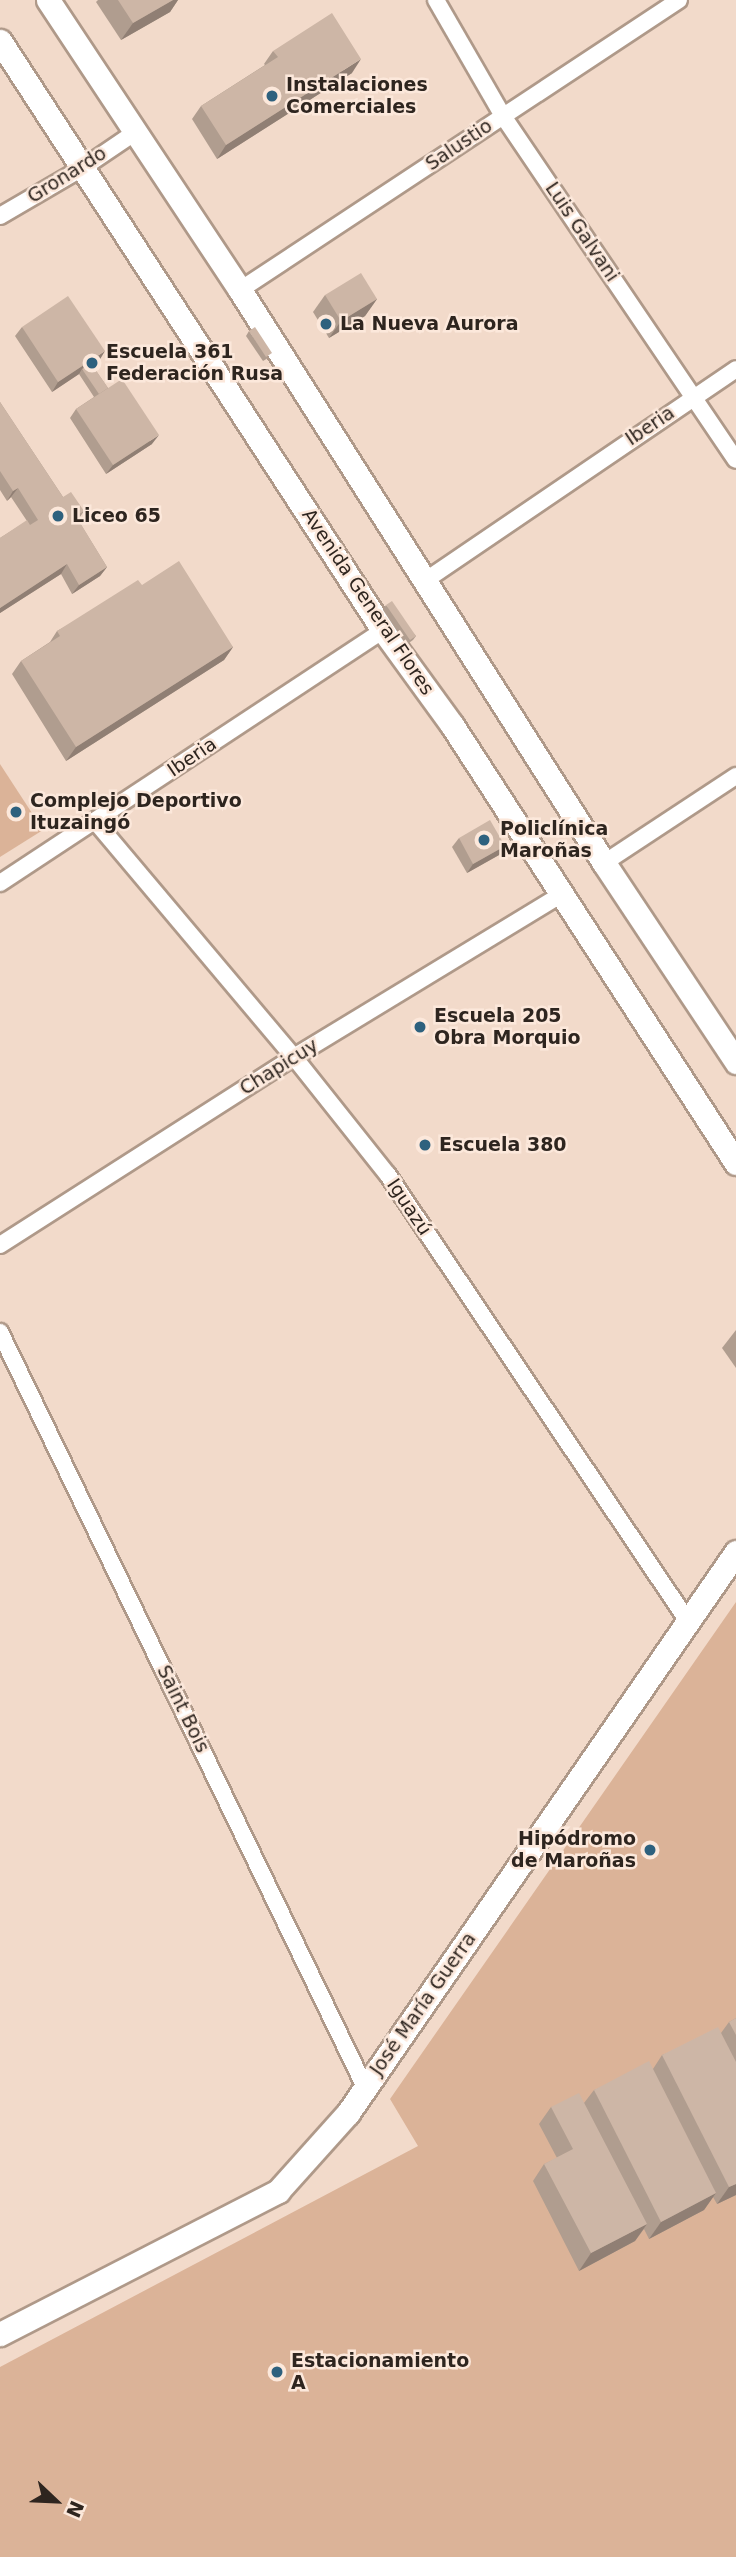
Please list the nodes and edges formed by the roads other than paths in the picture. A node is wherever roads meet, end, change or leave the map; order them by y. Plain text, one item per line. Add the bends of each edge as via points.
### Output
1 (48, 0) edge
2 (436, 0) edge
3 (679, 0) edge
4 (0, 41) edge
5 (503, 116) junction
6 (134, 133) junction
7 (84, 167) junction
8 (0, 216) edge
9 (240, 290) junction
10 (736, 369) edge
11 (693, 396) junction
12 (736, 460) edge
13 (426, 580) junction
14 (383, 629) junction
15 (736, 776) edge
16 (95, 821) junction
17 (604, 863) junction
18 (0, 883) edge
19 (562, 894) junction
20 (294, 1057) junction
21 (736, 1062) edge
22 (736, 1163) edge
23 (0, 1245) edge
24 (0, 1332) edge
25 (736, 1552) edge
26 (687, 1620) junction
27 (365, 2087) junction
28 (0, 2334) edge

1 - 6 main road
2 - 5 street, Luis Galvani
3 - 5 street, Salustio
4 - 7 main road, Avenida General Flores
5 - 9 street, Salustio
5 - 11 street, Luis Galvani
6 - 7 street, Gronardo
6 - 9 main road
7 - 8 street, Gronardo
7 - 14 main road, Avenida General Flores
9 - 13 main road
10 - 11 street, Iberia
11 - 12 street, Luis Galvani
11 - 13 street, Iberia
13 - 17 main road
14 - 16 street, Iberia
14 - 19 main road, Avenida General Flores
15 - 17 street
16 - 18 street, Iberia
16 - 20 street, Iguazú
17 - 21 main road
19 - 20 street, Chapicuy
19 - 22 main road, Avenida General Flores
20 - 23 street, Chapicuy
20 - 26 street, Iguazú via 388,1175
24 - 27 street, Saint Bois
25 - 26 main road, José María Guerra
26 - 27 main road, José María Guerra
27 - 28 main road, José María Guerra via 278,2192

